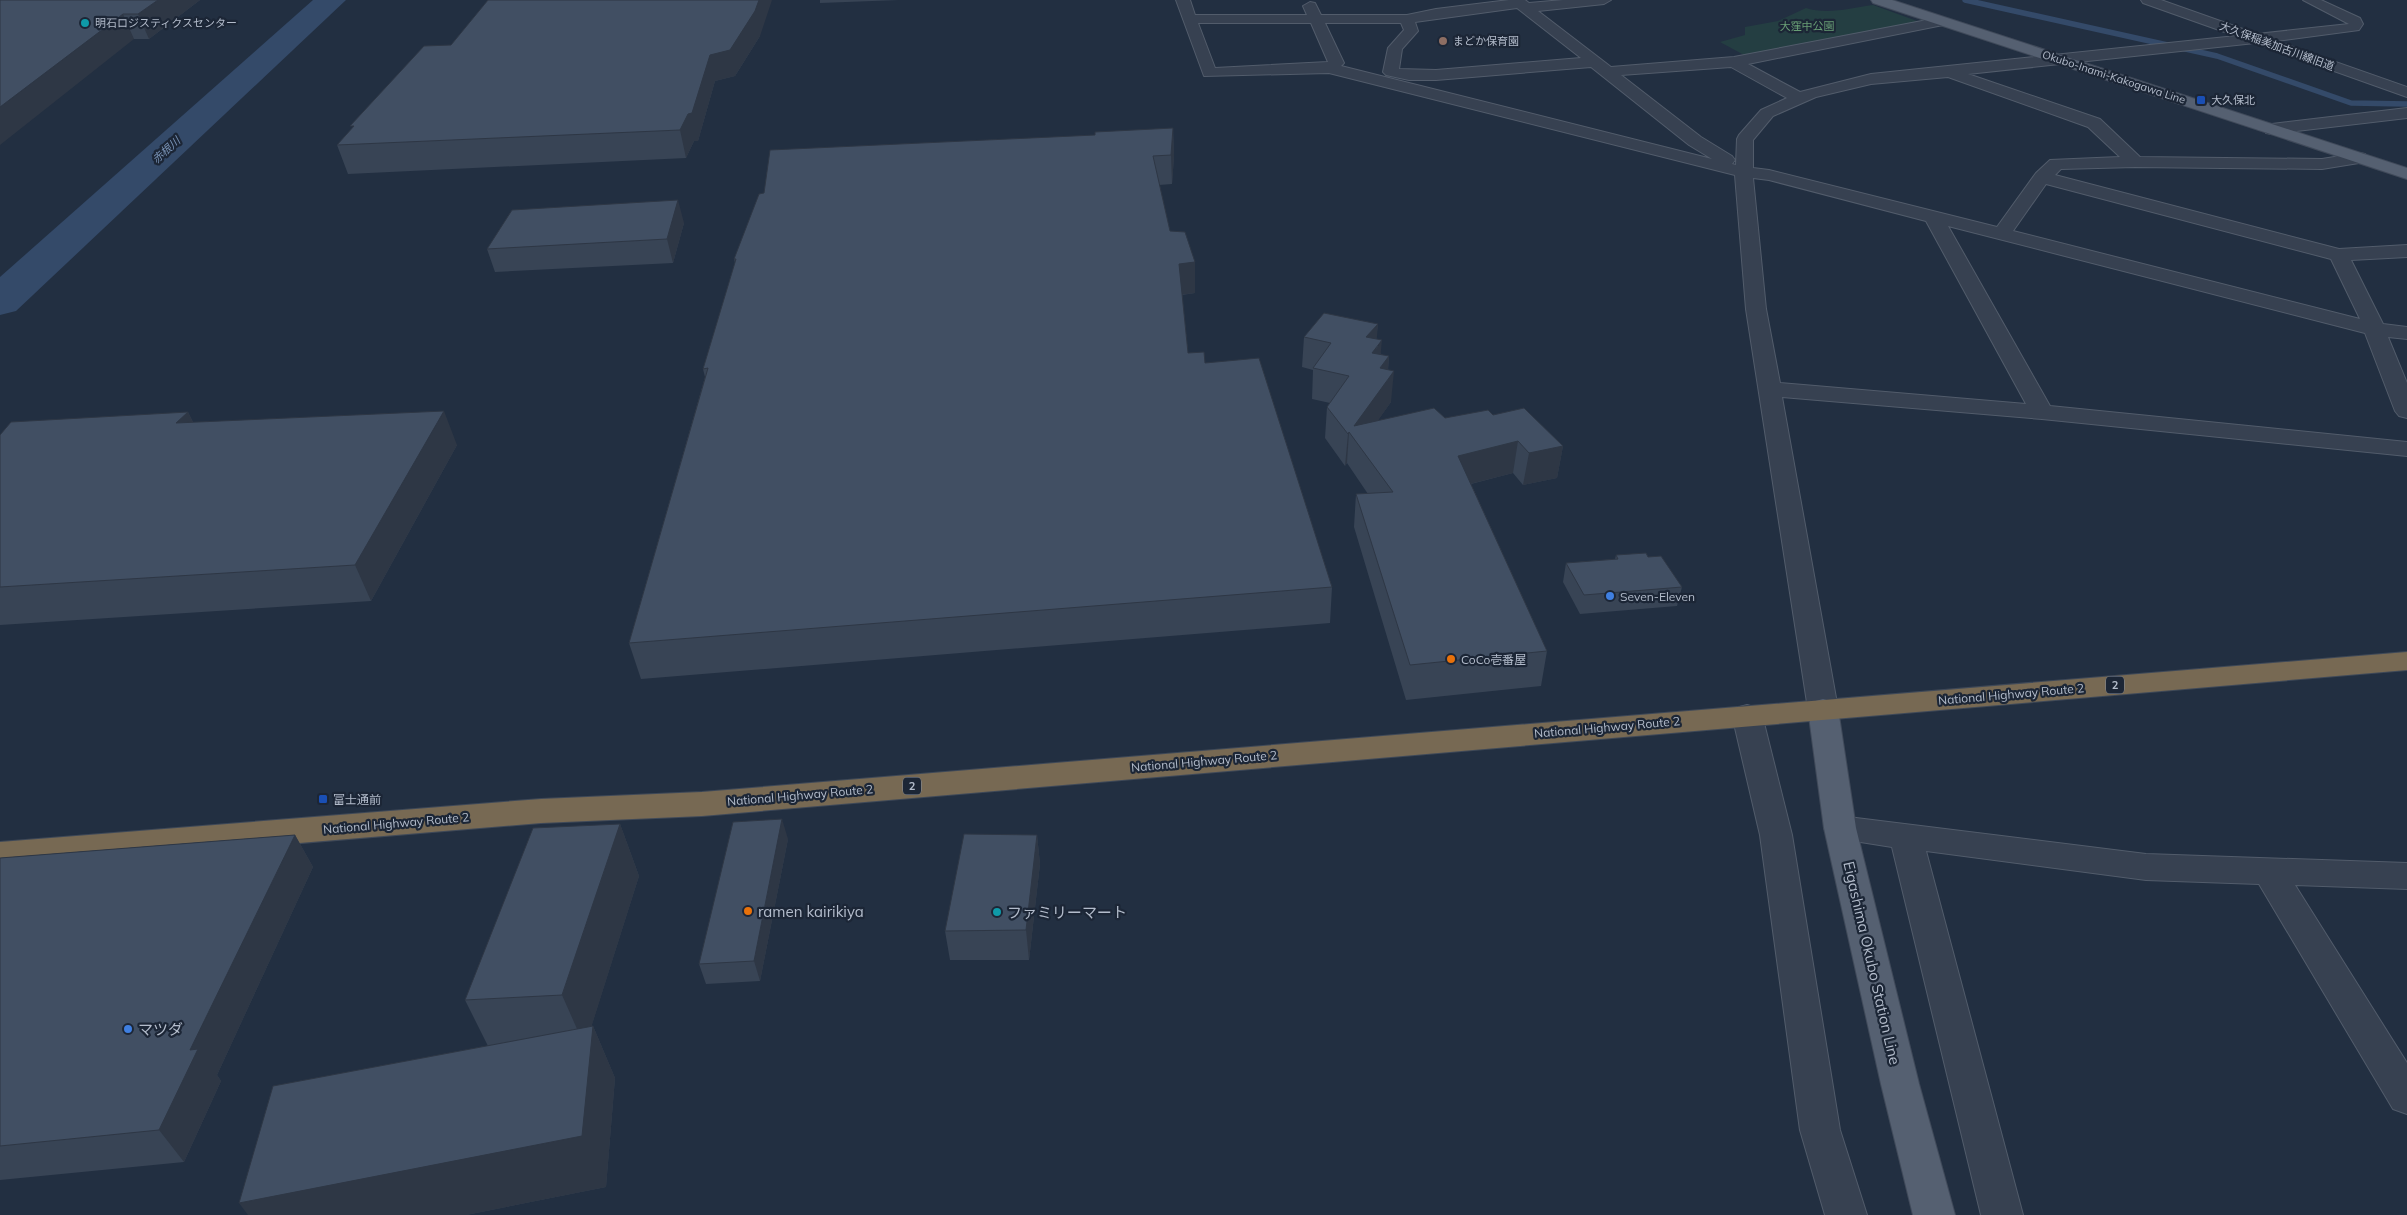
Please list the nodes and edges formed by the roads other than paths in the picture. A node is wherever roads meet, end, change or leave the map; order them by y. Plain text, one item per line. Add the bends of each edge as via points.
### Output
1 (1182, 0) edge
2 (1306, 0) edge
3 (1424, 0) edge
4 (1598, 0) edge
5 (1878, 0) edge
6 (2148, 0) edge
7 (2310, 0) edge
8 (1520, 4) edge
9 (1436, 13) junction
10 (1190, 19) junction
11 (1317, 19) junction
12 (1407, 19) junction
13 (1943, 22) junction
14 (2258, 38) junction
15 (2059, 59) junction
16 (1594, 62) junction
17 (1734, 62) junction
18 (1329, 68) junction
19 (1607, 72) junction
20 (1948, 72) junction
21 (1410, 75) junction
22 (2407, 76) edge
23 (2373, 80) junction
24 (1391, 83) junction
25 (2407, 92) edge
26 (1799, 98) junction
27 (2407, 113) edge
28 (2272, 129) junction
29 (2359, 158) junction
30 (2135, 162) junction
31 (1744, 172) junction
32 (2407, 174) edge
33 (2042, 177) junction
34 (1934, 218) junction
35 (2001, 235) junction
36 (2407, 252) edge
37 (2339, 255) junction
38 (2373, 329) junction
39 (2407, 333) edge
40 (1769, 389) junction
41 (2407, 411) edge
42 (2042, 412) junction
43 (2407, 449) edge
44 (2407, 661) edge
45 (1823, 709) junction
46 (1747, 715) junction
47 (1840, 828) junction
48 (1906, 837) junction
49 (0, 855) edge
50 (2268, 871) junction
51 (2407, 876) edge
52 (2407, 1097) edge
53 (1846, 1215) edge
54 (1934, 1215) edge
55 (2002, 1215) edge

1 - 10 street
2 - 11 street
3 - 9 street
4 - 8 street
5 - 13 main road, Okubo-Inami-Kakogawa Line
6 - 14 street, 大久保稲美加古川線旧道
7 - 14 street via 2356,24 2343,29
8 - 9 street
8 - 16 street
9 - 12 street
10 - 11 street
10 - 18 street via 1209,73
11 - 12 street
11 - 18 street via 1336,63
12 - 21 street via 1411,31 1395,48 1391,72
13 - 15 main road, Okubo-Inami-Kakogawa Line
13 - 17 street
14 - 15 street
14 - 23 street, 大久保稲美加古川線旧道
15 - 20 street
15 - 28 main road, Okubo-Inami-Kakogawa Line
16 - 19 street
16 - 21 street
17 - 19 street
17 - 26 street
18 - 24 street
19 - 31 street via 1695,141
20 - 26 street via 1871,79
20 - 30 street via 2094,123
21 - 24 street
22 - 23 street
23 - 25 street, 大久保稲美加古川線旧道
24 - 31 street
26 - 31 street via 1767,113 1745,139
27 - 28 street
28 - 29 main road, Okubo-Inami-Kakogawa Line
29 - 30 street via 2322,164
29 - 32 main road, Okubo-Inami-Kakogawa Line
30 - 33 street via 2056,164
31 - 34 street via 1769,175
31 - 40 street via 1756,309
33 - 35 street
33 - 37 street
34 - 35 street
34 - 42 street
35 - 38 street
36 - 37 street
37 - 38 street
38 - 39 street
38 - 41 street
40 - 42 street
40 - 45 street
42 - 43 street
44 - 45 highway, National Highway Route 2 / 2
45 - 46 highway, National Highway Route 2 / 2
45 - 47 main road, Eigashima Okubo Station Line
46 - 49 highway, National Highway Route 2 / 2 via 702,804 541,811
46 - 53 street via 1776,835 1820,1130
47 - 48 street
47 - 54 main road, Eigashima Okubo Station Line
48 - 50 street via 2146,867
48 - 55 street
50 - 51 street
50 - 52 street

